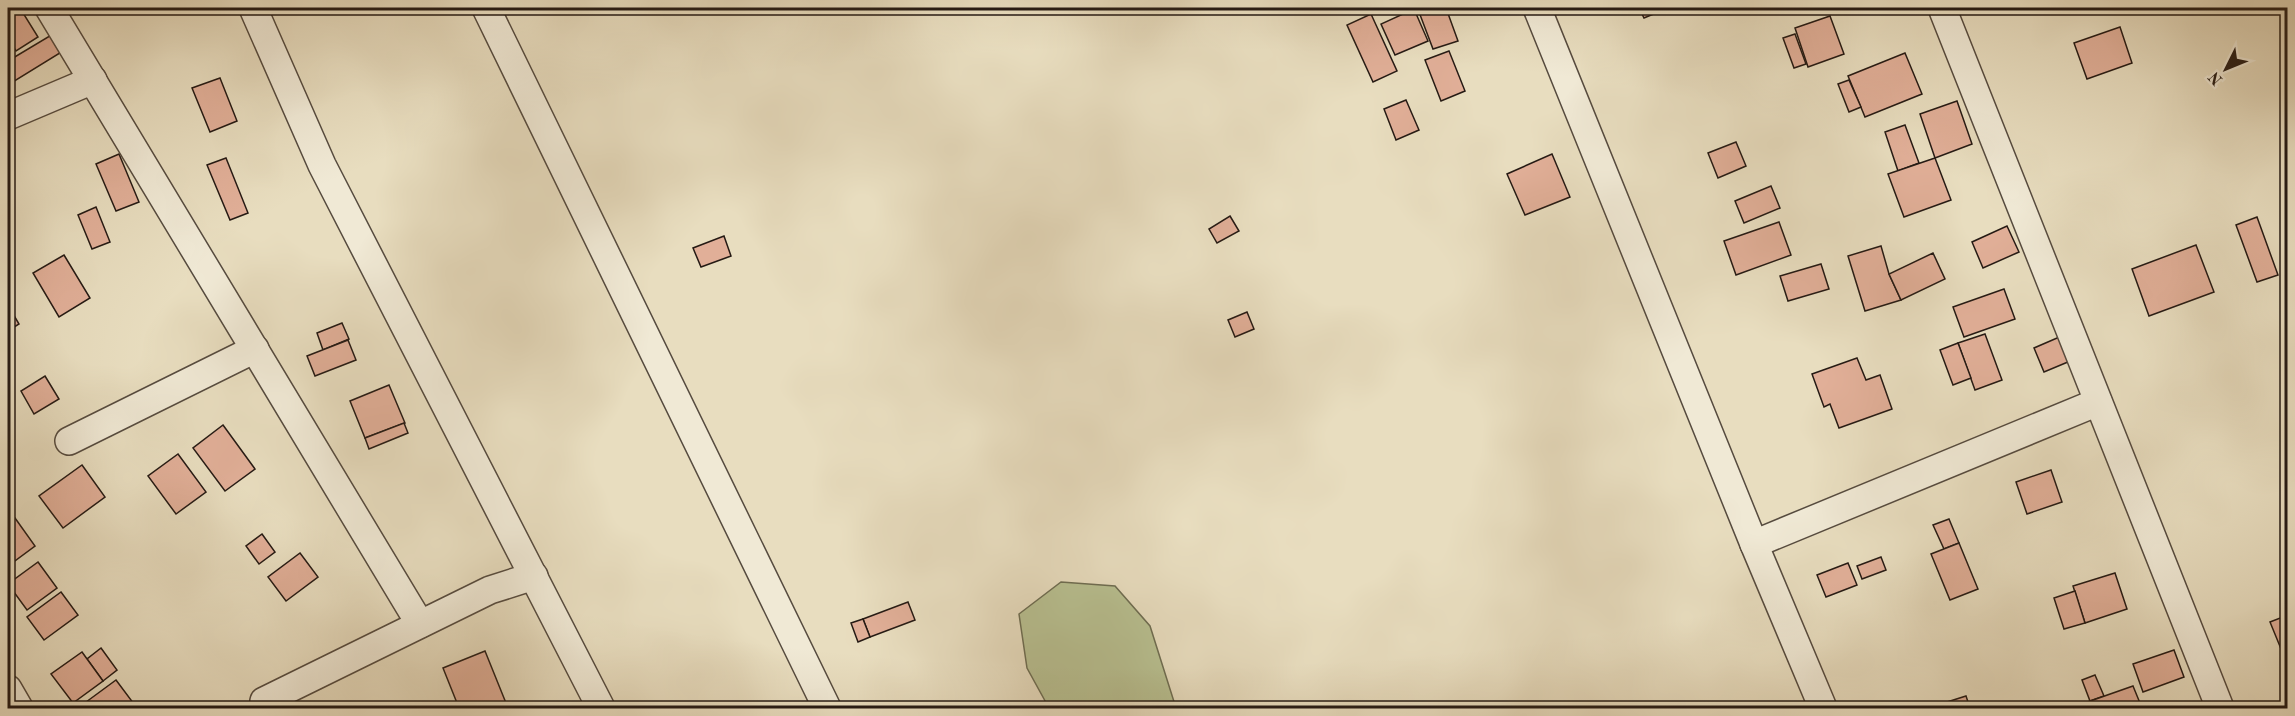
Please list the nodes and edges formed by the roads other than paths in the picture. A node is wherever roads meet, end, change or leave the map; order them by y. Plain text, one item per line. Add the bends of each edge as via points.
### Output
1 (49, 8) edge
2 (254, 8) edge
3 (486, 8) edge
4 (1537, 8) edge
5 (1942, 8) edge
6 (93, 80) junction
7 (8, 116) edge
8 (255, 349) junction
9 (2098, 402) junction
10 (69, 441) dead end
11 (1754, 544) junction
12 (534, 576) junction
13 (420, 624) junction
14 (8, 689) edge
15 (264, 701) dead end
16 (19, 708) edge
17 (601, 708) edge
18 (827, 708) edge
19 (1823, 708) edge
20 (2220, 708) edge

1 - 6 street
2 - 12 street via 321,165
3 - 18 street
4 - 11 street
5 - 9 street
6 - 7 street
6 - 8 street
8 - 10 street
8 - 13 street
9 - 11 street
9 - 20 street
11 - 19 street
12 - 13 street via 490,590
12 - 17 street
13 - 15 street
14 - 16 street

